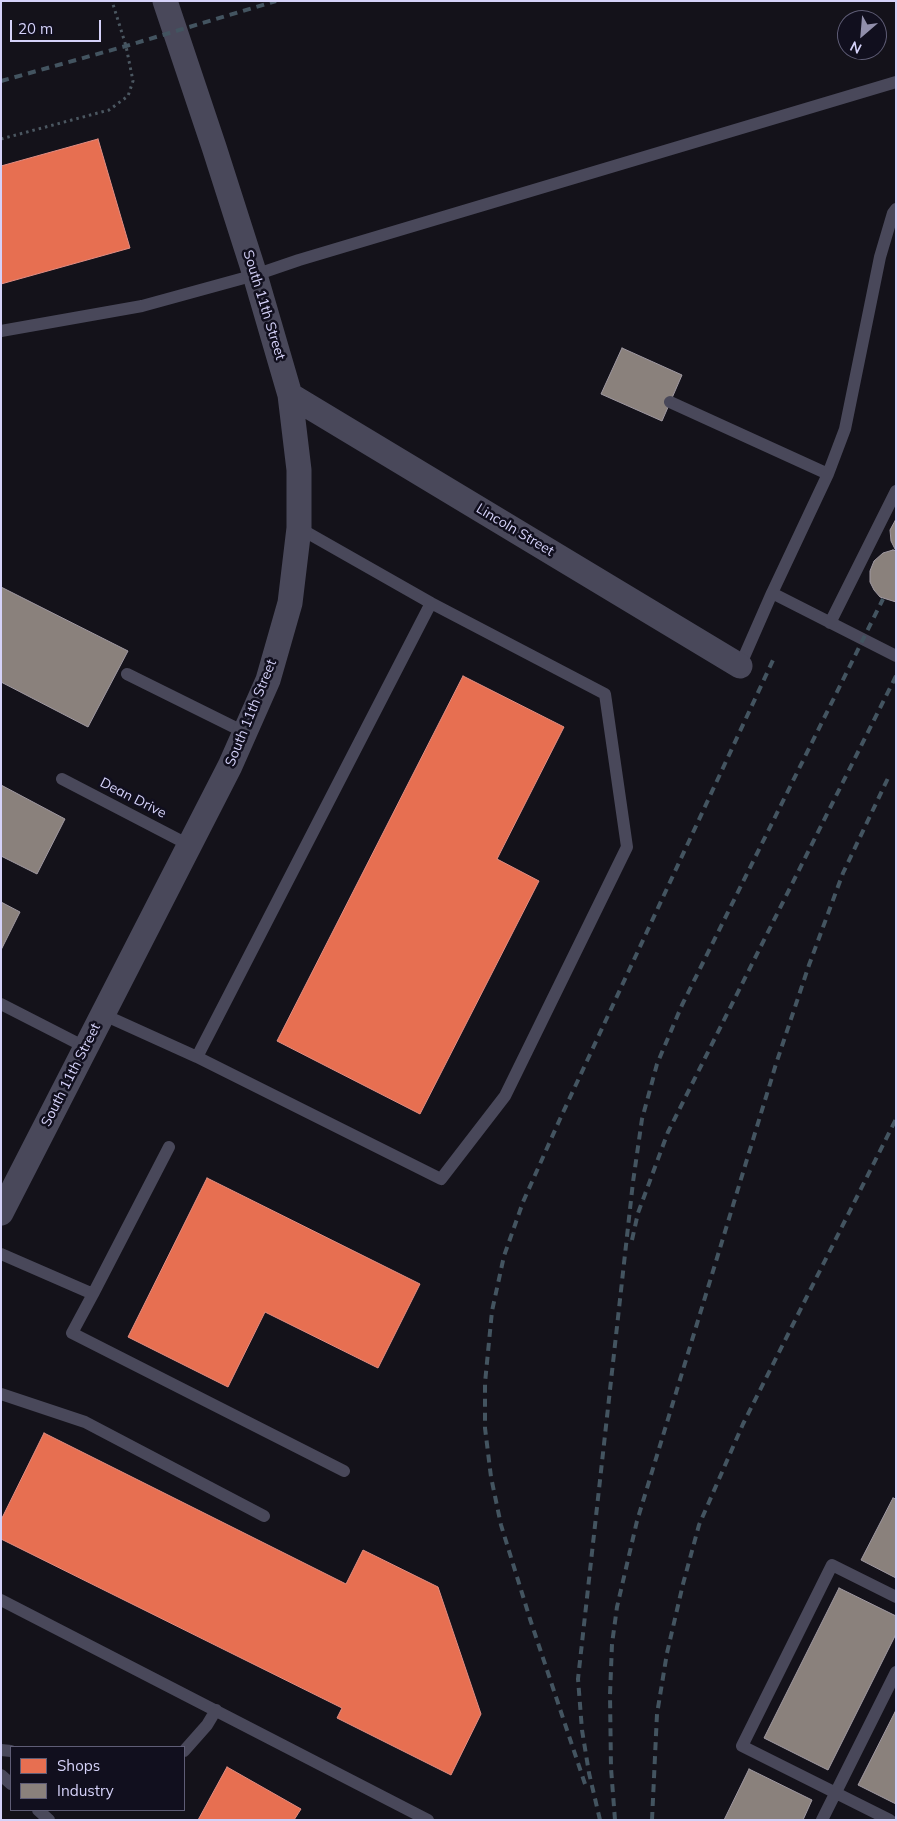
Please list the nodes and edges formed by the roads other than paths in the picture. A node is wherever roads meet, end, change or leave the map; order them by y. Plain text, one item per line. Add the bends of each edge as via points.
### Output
1 (165, 1) edge
2 (896, 82) edge
3 (896, 209) edge
4 (255, 275) junction
5 (1, 331) edge
6 (290, 395) junction
7 (670, 402) dead end
8 (828, 474) junction
9 (896, 491) edge
10 (300, 528) junction
11 (772, 593) junction
12 (432, 603) junction
13 (830, 623) junction
14 (896, 656) edge
15 (740, 666) joint
16 (127, 674) dead end
17 (246, 733) junction
18 (62, 779) dead end
19 (189, 844) junction
20 (1, 1004) edge
21 (102, 1014) junction
22 (85, 1047) junction
23 (196, 1057) junction
24 (169, 1147) dead end
25 (1, 1213) edge
26 (1, 1254) edge
27 (92, 1294) junction
28 (1, 1394) edge
29 (344, 1471) dead end
30 (264, 1516) dead end
31 (896, 1597) edge
32 (1, 1600) edge
33 (896, 1672) edge
34 (216, 1710) junction
35 (185, 1750) edge
36 (836, 1793) junction
37 (39, 1811) edge
38 (49, 1820) edge
39 (428, 1820) edge
40 (822, 1820) edge
41 (890, 1820) edge

1 - 4 street, South 11th Street
2 - 4 lane
3 - 8 lane via 880,256 845,429
4 - 5 lane via 142,306
4 - 6 street, South 11th Street
6 - 10 street, South 11th Street via 299,470
6 - 15 street, Lincoln Street
7 - 8 lane
8 - 11 lane
9 - 13 lane
10 - 12 lane
10 - 17 street, South 11th Street via 290,603 268,680
11 - 13 lane
11 - 15 lane
12 - 23 lane
12 - 23 lane via 605,694 627,848 505,1096 441,1179
13 - 14 lane
16 - 17 lane
17 - 19 street, South 11th Street
18 - 19 lane, Dean Drive
19 - 21 street, South 11th Street
20 - 22 lane
21 - 22 street, South 11th Street
21 - 23 lane
22 - 25 street, South 11th Street
24 - 27 lane
26 - 27 lane
27 - 29 lane via 72,1333
28 - 30 lane via 85,1422
31 - 36 lane via 832,1565 742,1746
32 - 34 lane
33 - 36 lane
34 - 35 lane
34 - 39 lane
36 - 40 lane
36 - 41 lane
37 - 38 lane

